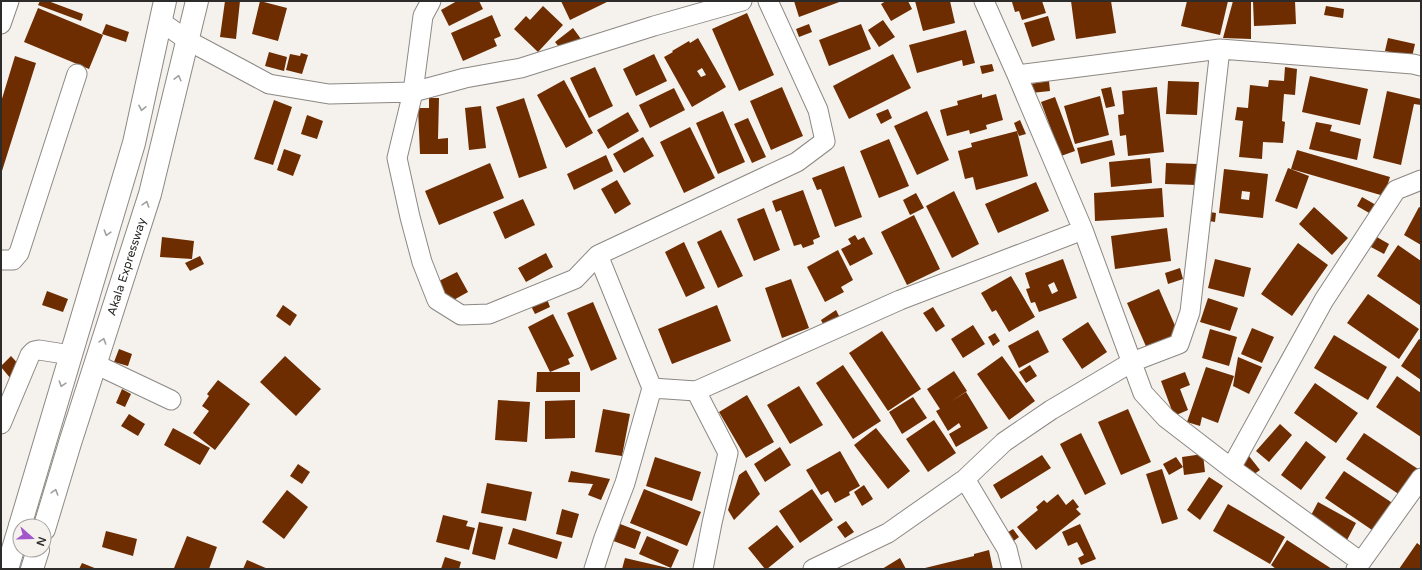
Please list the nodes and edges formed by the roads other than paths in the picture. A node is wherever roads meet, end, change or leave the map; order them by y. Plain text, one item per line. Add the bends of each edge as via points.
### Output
1 (9, 1) edge
2 (197, 1) edge
3 (431, 1) edge
4 (742, 1) edge
5 (768, 1) edge
6 (984, 1) edge
7 (163, 11) edge
8 (1, 24) edge
9 (187, 40) junction
10 (1220, 49) junction
11 (1421, 66) edge
12 (77, 74) dead end
13 (1017, 75) junction
14 (413, 92) junction
15 (1421, 180) edge
16 (1083, 230) junction
17 (598, 255) junction
18 (1, 260) edge
19 (71, 355) junction
20 (1132, 362) junction
21 (95, 364) junction
22 (652, 388) junction
23 (696, 391) junction
24 (171, 400) dead end
25 (1, 424) edge
26 (1231, 468) junction
27 (1421, 478) edge
28 (965, 479) junction
29 (22, 518) edge
30 (47, 518) edge
31 (12, 552) edge
32 (35, 558) edge
33 (1359, 565) edge
34 (7, 569) edge
35 (32, 569) edge
36 (594, 569) edge
37 (703, 569) edge
38 (813, 569) edge
39 (1012, 569) edge

1 - 8 street
2 - 9 main road, Akala Expressway
3 - 14 street via 423,16
4 - 14 street via 521,68 464,78
5 - 17 street via 818,110 825,141 797,162
6 - 13 street
7 - 9 street
7 -> 19 main road via 134,143
9 - 14 street via 270,84 329,94
21 -> 9 main road, Akala Expressway via 150,194
10 - 11 street
10 - 13 street
10 - 20 street via 1190,312 1180,344
12 - 18 street via 19,253 13,260
13 - 16 street
14 - 17 street via 397,158 422,262 437,300 461,316 489,314 575,279
15 - 26 street via 1396,190 1324,300
16 - 20 street
16 - 23 street via 900,300
17 - 22 street
19 - 25 street via 34,351
19 -> 29 main road
20 - 26 street via 1144,393 1166,418
20 - 28 street via 1051,410 1004,442
21 - 24 street
30 -> 21 main road, Akala Expressway
22 - 23 street
22 - 36 street via 625,483
23 - 37 street via 728,453
26 - 33 street
27 - 33 street
28 - 38 street via 888,532
28 - 39 street via 1007,550
31 - 34 main road
32 - 35 main road

